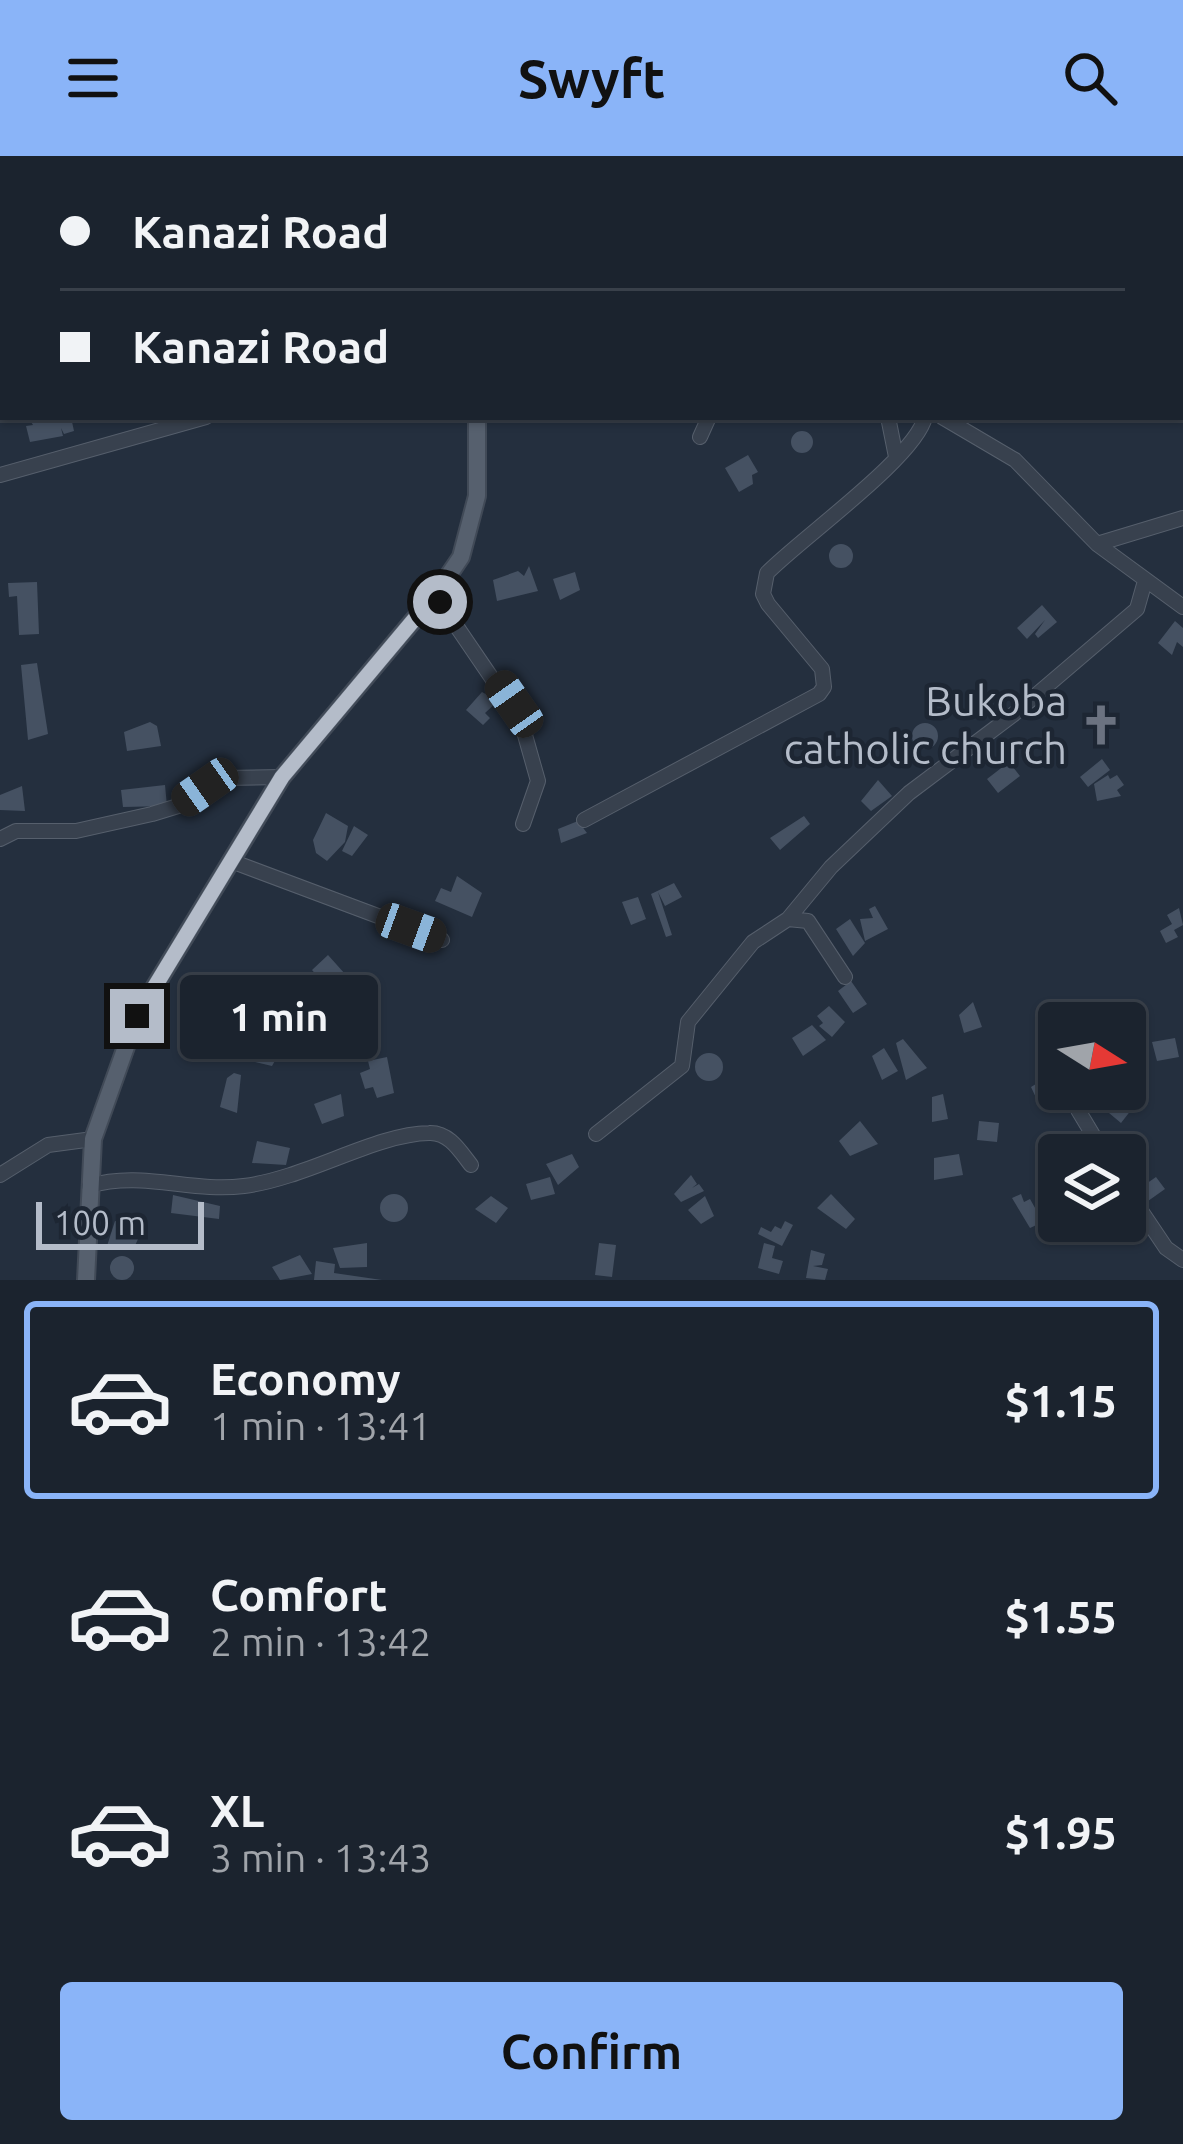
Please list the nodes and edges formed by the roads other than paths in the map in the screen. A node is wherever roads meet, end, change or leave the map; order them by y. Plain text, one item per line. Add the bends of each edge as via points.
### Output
1 (140, 420) edge
2 (194, 420) edge
3 (477, 420) edge
4 (708, 420) edge
5 (888, 420) edge
6 (924, 420) edge
7 (947, 420) edge
8 (140, 434) junction
9 (700, 437) dead end
10 (896, 457) junction
11 (0, 475) edge
12 (1183, 518) edge
13 (1097, 544) junction
14 (1145, 581) junction
15 (438, 591) junction
16 (1183, 607) edge
17 (282, 777) junction
18 (584, 820) dead end
19 (523, 824) dead end
20 (0, 839) edge
21 (231, 862) junction
22 (788, 919) junction
23 (442, 940) dead end
24 (845, 977) dead end
25 (1078, 1110) dead end
26 (596, 1134) dead end
27 (1093, 1134) edge
28 (93, 1139) junction
29 (471, 1165) dead end
30 (0, 1174) edge
31 (89, 1186) junction
32 (1146, 1218) edge
33 (1183, 1260) edge
34 (86, 1280) edge

1 - 8 street
2 - 8 street
3 - 15 main road via 472,529
4 - 9 street
5 - 10 street
6 - 10 street
7 - 13 street via 1015,460
8 - 11 street
10 - 18 street via 767,573 768,604 825,675 819,694
12 - 13 street
13 - 14 street
14 - 16 street
14 - 22 street via 1137,609 909,793
15 - 17 main road
15 - 19 street via 521,721 538,781
17 - 20 street via 224,778 152,814
17 - 21 main road
21 - 23 street
21 - 28 main road via 137,1016
22 - 24 street via 812,925
22 - 26 street via 752,942 688,1022 682,1066
25 - 27 street
28 - 30 street via 48,1145
28 - 31 main road
29 - 31 street via 431,1132 237,1187 144,1179
31 - 34 main road
32 - 33 street

